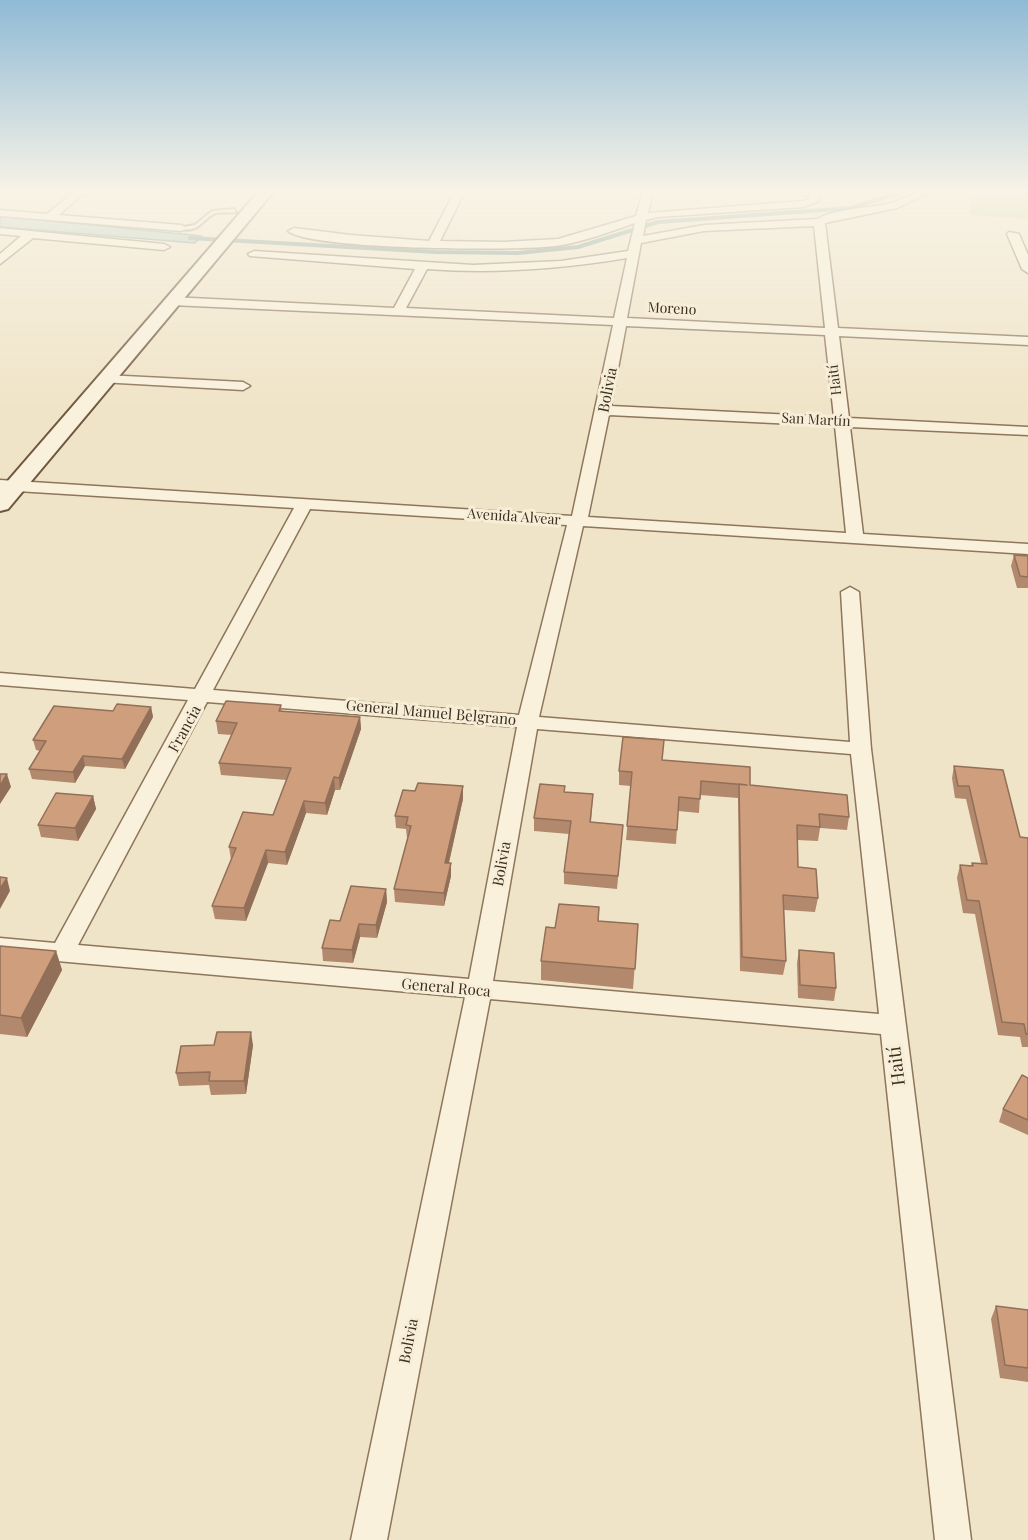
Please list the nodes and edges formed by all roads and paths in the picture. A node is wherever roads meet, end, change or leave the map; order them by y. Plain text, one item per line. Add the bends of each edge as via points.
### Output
1 (198, 263) edge
2 (200, 263) edge
3 (369, 263) edge
4 (566, 263) edge
5 (632, 263) edge
6 (823, 263) edge
7 (423, 267) junction
8 (171, 301) junction
9 (398, 312) junction
10 (620, 322) junction
11 (829, 331) junction
12 (1028, 341) edge
13 (105, 379) junction
14 (243, 386) dead end
15 (604, 410) junction
16 (840, 422) junction
17 (1028, 431) edge
18 (5, 484) edge
19 (305, 503) junction
20 (0, 504) edge
21 (578, 521) junction
22 (855, 538) junction
23 (1028, 549) edge
24 (850, 592) dead end
25 (0, 679) edge
26 (204, 695) junction
27 (528, 721) junction
28 (861, 749) junction
29 (0, 947) edge
30 (62, 952) junction
31 (479, 991) junction
32 (892, 1025) junction
33 (369, 1540) edge
34 (953, 1540) edge

1 - 18 main road
2 - 8 main road
3 - 7 street
4 - 7 street via 474,269
5 - 10 street, Bolivia
6 - 11 street, Haití
7 - 9 street
8 - 9 street, Moreno
8 - 13 main road
9 - 10 street, Moreno
10 - 11 street, Moreno
10 - 15 street, Bolivia
11 - 12 street, Moreno
11 - 16 street, Haití
13 - 14 street
13 - 18 main road
15 - 16 street, San Martín
15 - 21 street, Bolivia
16 - 17 street, San Martín
16 - 22 street, Haití
18 - 19 street, Avenida Alvear
18 - 20 main road
19 - 21 street, Avenida Alvear
19 - 26 street, Francia
21 - 22 street, Avenida Alvear
21 - 27 street, Bolivia
22 - 23 street, Avenida Alvear
24 - 28 street, Haití
25 - 26 street, General Manuel Belgrano
26 - 27 street, General Manuel Belgrano
26 - 30 street, Francia
27 - 28 street, General Manuel Belgrano
27 - 31 street, Bolivia
28 - 32 street, Haití
29 - 30 street, General Roca
30 - 31 street, General Roca
31 - 32 street, General Roca
31 - 33 street, Bolivia
32 - 34 street, Haití

